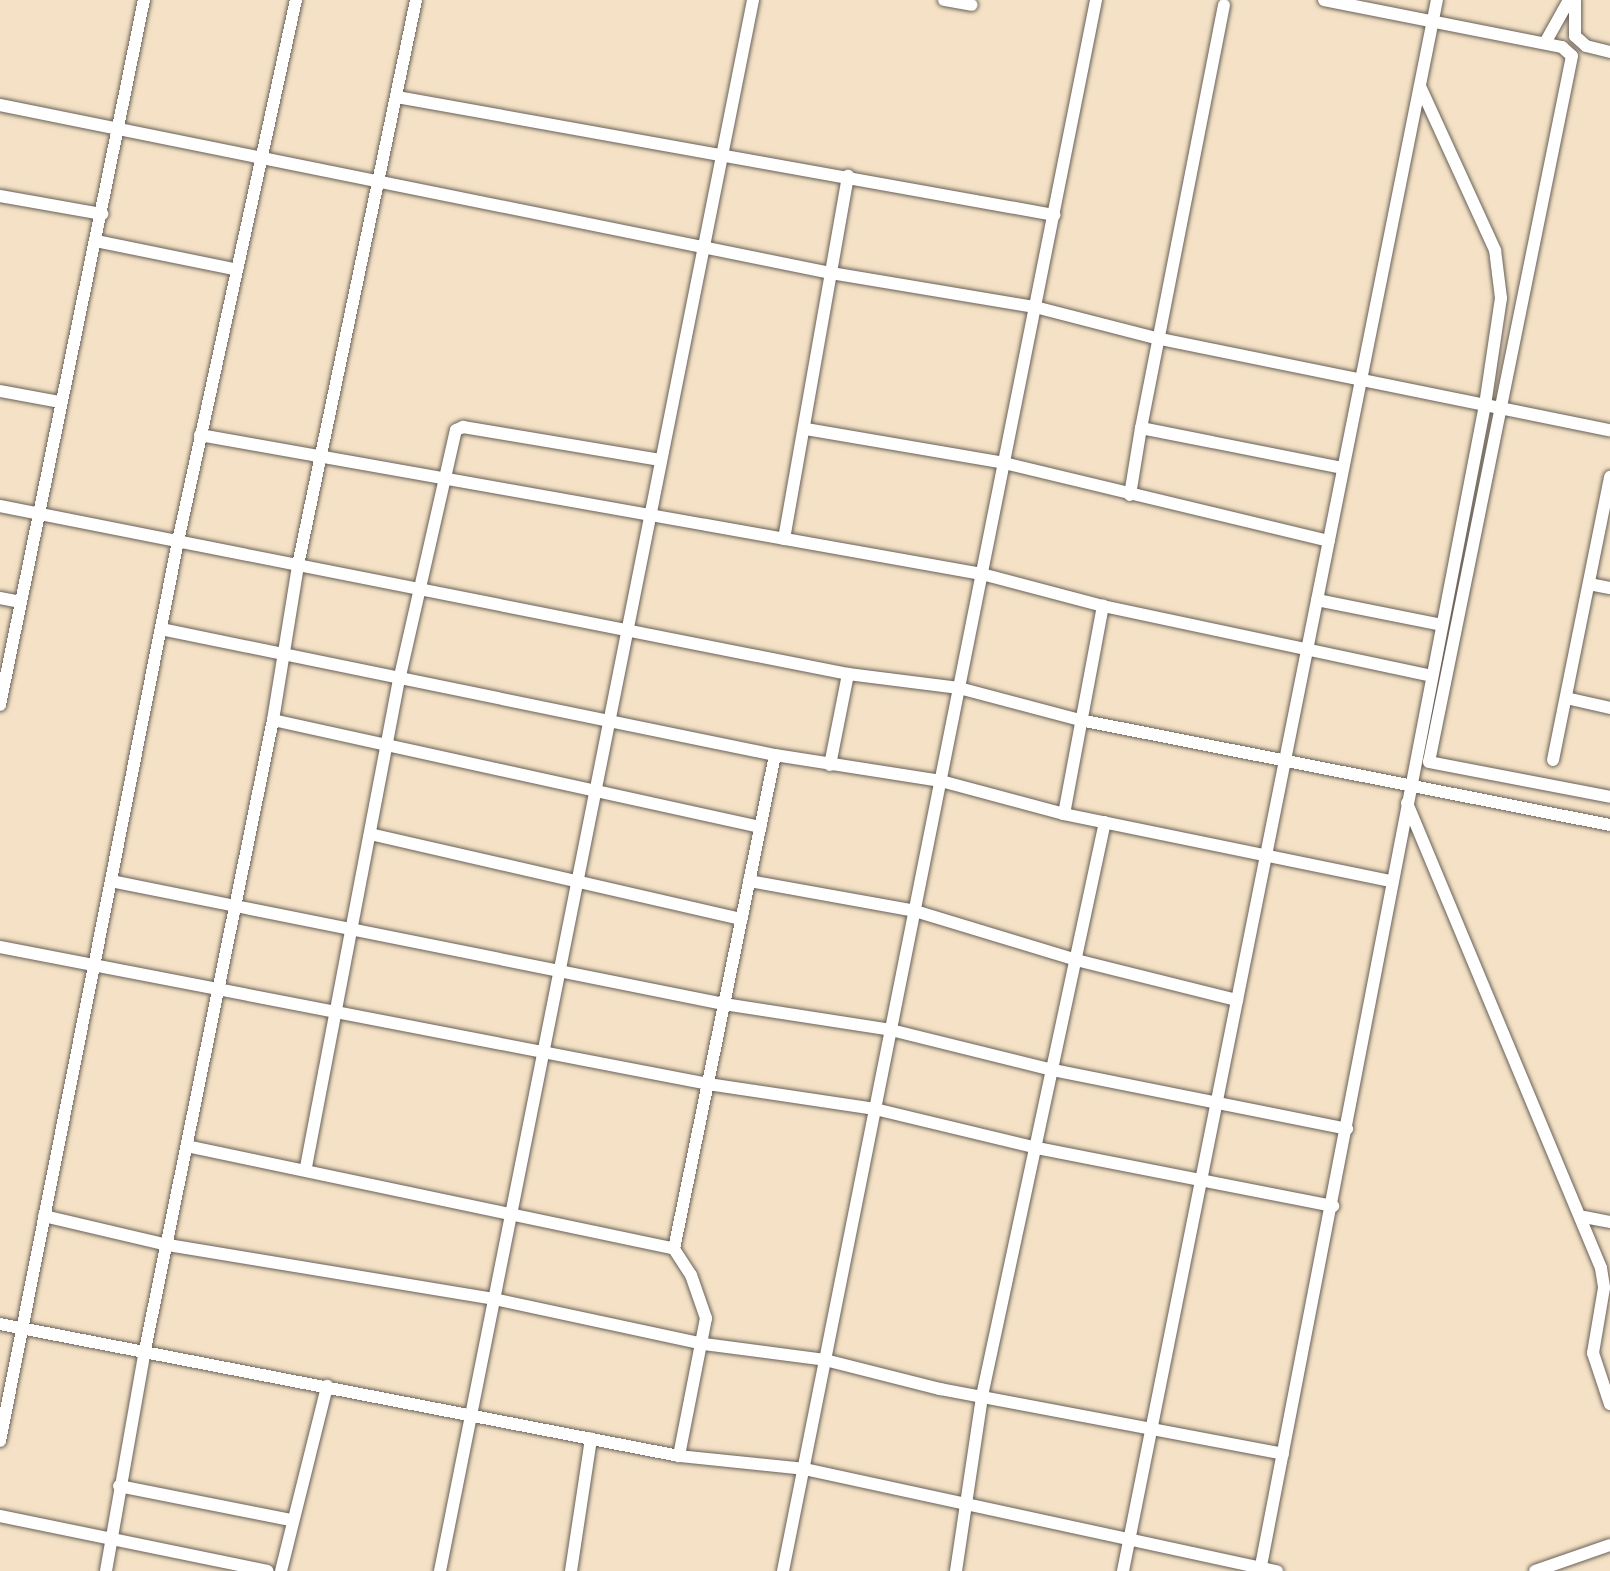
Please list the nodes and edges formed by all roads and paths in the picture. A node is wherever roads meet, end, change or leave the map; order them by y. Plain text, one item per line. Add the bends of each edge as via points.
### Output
1 (144, 0) edge
2 (296, 0) edge
3 (416, 0) edge
4 (753, 0) edge
5 (944, 0) edge
6 (1096, 0) edge
7 (1324, 0) edge
8 (1437, 0) edge
9 (1572, 0) edge
10 (972, 5) dead end
11 (1224, 5) dead end
12 (1433, 21) junction
13 (1545, 43) junction
14 (1610, 52) edge
15 (1420, 85) junction
16 (397, 97) junction
17 (0, 105) edge
18 (119, 129) junction
19 (723, 152) junction
20 (258, 157) junction
21 (848, 176) junction
22 (380, 182) junction
23 (0, 196) edge
24 (102, 214) junction
25 (1054, 215) junction
26 (96, 241) junction
27 (704, 247) junction
28 (234, 269) junction
29 (831, 273) junction
30 (1035, 307) junction
31 (1156, 338) junction
32 (1361, 380) junction
33 (0, 391) edge
34 (60, 402) junction
35 (1485, 405) junction
36 (1502, 408) junction
37 (1141, 428) junction
38 (806, 429) junction
39 (1610, 430) edge
40 (200, 435) junction
41 (321, 455) junction
42 (660, 460) junction
43 (1004, 463) junction
44 (1343, 468) junction
45 (444, 476) junction
46 (1610, 477) edge
47 (1130, 495) junction
48 (0, 506) edge
49 (1607, 511) edge
50 (37, 513) junction
51 (651, 514) junction
52 (784, 539) junction
53 (178, 541) junction
54 (1329, 541) junction
55 (298, 565) junction
56 (982, 574) junction
57 (1589, 584) junction
58 (1610, 588) edge
59 (419, 589) junction
60 (0, 598) edge
61 (1317, 600) junction
62 (21, 602) junction
63 (1103, 606) junction
64 (1442, 625) junction
65 (161, 629) junction
66 (628, 630) junction
67 (1308, 648) junction
68 (283, 654) junction
69 (848, 674) junction
70 (400, 676) junction
71 (1432, 676) junction
72 (959, 688) junction
73 (1566, 698) junction
74 (0, 705) edge
75 (1610, 708) edge
76 (273, 720) junction
77 (1080, 720) junction
78 (609, 721) junction
79 (387, 743) junction
80 (775, 755) junction
81 (1285, 760) junction
82 (1553, 760) dead end
83 (830, 765) junction
84 (941, 781) junction
85 (1410, 785) junction
86 (595, 792) junction
87 (1610, 797) edge
88 (1407, 801) junction
89 (1064, 814) junction
90 (1105, 822) junction
91 (1610, 825) edge
92 (760, 827) junction
93 (370, 834) junction
94 (1266, 855) junction
95 (111, 881) junction
96 (749, 881) junction
97 (1391, 881) junction
98 (577, 883) junction
99 (235, 906) junction
100 (915, 911) junction
101 (741, 919) junction
102 (351, 929) junction
103 (0, 947) edge
104 (1076, 960) junction
105 (94, 965) junction
106 (560, 971) junction
107 (219, 989) junction
108 (1237, 1000) junction
109 (724, 1004) junction
110 (334, 1012) junction
111 (891, 1030) junction
112 (543, 1052) junction
113 (1053, 1070) junction
114 (708, 1084) junction
115 (1217, 1103) junction
116 (875, 1109) junction
117 (1347, 1129) junction
118 (187, 1146) junction
119 (1037, 1148) junction
120 (306, 1167) junction
121 (1201, 1180) junction
122 (1333, 1206) junction
123 (512, 1212) junction
124 (44, 1216) junction
125 (1584, 1217) junction
126 (1610, 1222) edge
127 (168, 1245) junction
128 (674, 1249) junction
129 (494, 1299) junction
130 (0, 1324) edge
131 (23, 1328) junction
132 (704, 1344) junction
133 (145, 1350) junction
134 (825, 1360) junction
135 (327, 1386) junction
136 (982, 1396) junction
137 (1610, 1404) edge
138 (471, 1416) junction
139 (1152, 1428) junction
140 (591, 1439) junction
141 (0, 1441) edge
142 (1283, 1454) junction
143 (679, 1456) junction
144 (804, 1469) junction
145 (119, 1486) junction
146 (962, 1506) junction
147 (0, 1516) edge
148 (291, 1520) junction
149 (113, 1535) junction
150 (1129, 1541) junction
151 (1610, 1545) edge
152 (221, 1565) edge
153 (1260, 1569) edge
154 (106, 1571) edge
155 (267, 1571) edge
156 (281, 1571) edge
157 (440, 1571) edge
158 (571, 1571) edge
159 (783, 1571) edge
160 (956, 1571) edge
161 (1123, 1571) edge
162 (1277, 1571) edge
163 (1535, 1571) edge

1 - 18 street
2 - 20 street
3 - 16 street
4 - 19 street
5 - 10 street
6 - 25 street
7 - 12 street
8 - 12 street
9 - 13 street
9 - 14 street via 1575,36 1586,46
11 - 31 street
12 - 13 street
12 - 15 street
13 - 36 street via 1567,48 1572,56
15 - 32 street
15 - 35 street via 1495,250 1501,298
16 - 19 street
16 - 22 street
17 - 18 street
18 - 20 street
18 - 24 street
19 - 21 street
19 - 27 street
20 - 22 street
20 - 28 street
21 - 25 street
21 - 29 street
22 - 27 street
22 - 41 street
23 - 24 street
24 - 26 street
25 - 30 street
26 - 28 street
26 - 34 street
27 - 29 street
27 - 42 street
28 - 40 street
29 - 30 street
29 - 38 street
30 - 31 street
30 - 43 street
31 - 32 street
31 - 37 street
32 - 35 street
32 - 44 street
33 - 34 street
34 - 50 street
35 - 36 street
35 - 64 street
36 - 39 street
36 - 87 street via 1429,762
37 - 44 street
37 - 47 street
38 - 43 street
38 - 52 street
40 - 41 street
40 - 53 street
41 - 45 street
41 - 55 street
42 - 45 street via 461,427
42 - 51 street
43 - 47 street
43 - 56 street
44 - 54 street
45 - 51 street
45 - 59 street
46 - 49 street
47 - 54 street
48 - 50 street
49 - 57 street
50 - 53 street
50 - 62 street
51 - 52 street
51 - 66 street
52 - 56 street
53 - 55 street
53 - 65 street
54 - 61 street
55 - 59 street
55 - 68 street
56 - 63 street
56 - 72 street
57 - 58 street
57 - 73 street
59 - 66 street
59 - 70 street
60 - 62 street
61 - 64 street
61 - 67 street
62 - 74 street
63 - 67 street
63 - 77 street
64 - 71 street
65 - 68 street
65 - 95 street
66 - 69 street
66 - 78 street
67 - 71 street
67 - 81 street
68 - 70 street
68 - 76 street
69 - 72 street
69 - 83 street
70 - 78 street
70 - 79 street
71 - 85 street
72 - 77 street
72 - 84 street
73 - 75 street
73 - 82 street
76 - 79 street
76 - 99 street
77 - 81 street
77 - 89 street
78 - 80 street
78 - 86 street
79 - 86 street
79 - 93 street
80 - 83 street
80 - 92 street
81 - 85 street
81 - 94 street
83 - 84 street
84 - 89 street
84 - 100 street
85 - 88 street
85 - 91 street
86 - 92 street
86 - 98 street
88 - 97 street
88 - 125 street
89 - 90 street
90 - 94 street
90 - 104 street
92 - 96 street
93 - 98 street
93 - 102 street
94 - 97 street
94 - 108 street
95 - 99 street
95 - 105 street
96 - 100 street
96 - 101 street
97 - 117 street
98 - 101 street
98 - 106 street
99 - 102 street
99 - 107 street
100 - 104 street
100 - 111 street
101 - 109 street
102 - 106 street
102 - 110 street
103 - 105 street
104 - 108 street
104 - 113 street
105 - 107 street
105 - 124 street
106 - 109 street
106 - 112 street
107 - 110 street
107 - 118 street
108 - 115 street
109 - 111 street
109 - 114 street
110 - 112 street
110 - 120 street
111 - 113 street
111 - 116 street
112 - 114 street
112 - 123 street
113 - 115 street
113 - 119 street
114 - 116 street
114 - 128 street
115 - 117 street
115 - 121 street
116 - 119 street
116 - 134 street
117 - 122 street
118 - 120 street
118 - 127 street
119 - 121 street
119 - 136 street
120 - 123 street
121 - 122 street
121 - 139 street
122 - 142 street
123 - 128 street
123 - 129 street
124 - 127 street
124 - 131 street
125 - 126 street
125 - 137 street via 1603,1278 1593,1353
127 - 129 street
127 - 133 street
128 - 132 street via 703,1304
129 - 132 street
129 - 138 street
130 - 131 street
131 - 133 street
131 - 141 street
132 - 134 street
132 - 143 street
133 - 135 street
133 - 145 street
134 - 136 street
134 - 144 street
135 - 138 street
135 - 148 street
136 - 139 street
136 - 146 street
138 - 140 street
138 - 157 street
139 - 142 street
139 - 150 street
140 - 143 street
140 - 158 street
142 - 153 street
143 - 144 street
144 - 146 street
144 - 159 street
145 - 148 street
145 - 149 street
146 - 150 street
146 - 160 street
147 - 149 street
148 - 156 street
149 - 152 street
149 - 154 street
150 - 153 street
150 - 161 street
151 - 163 street
152 - 155 street
153 - 162 street

